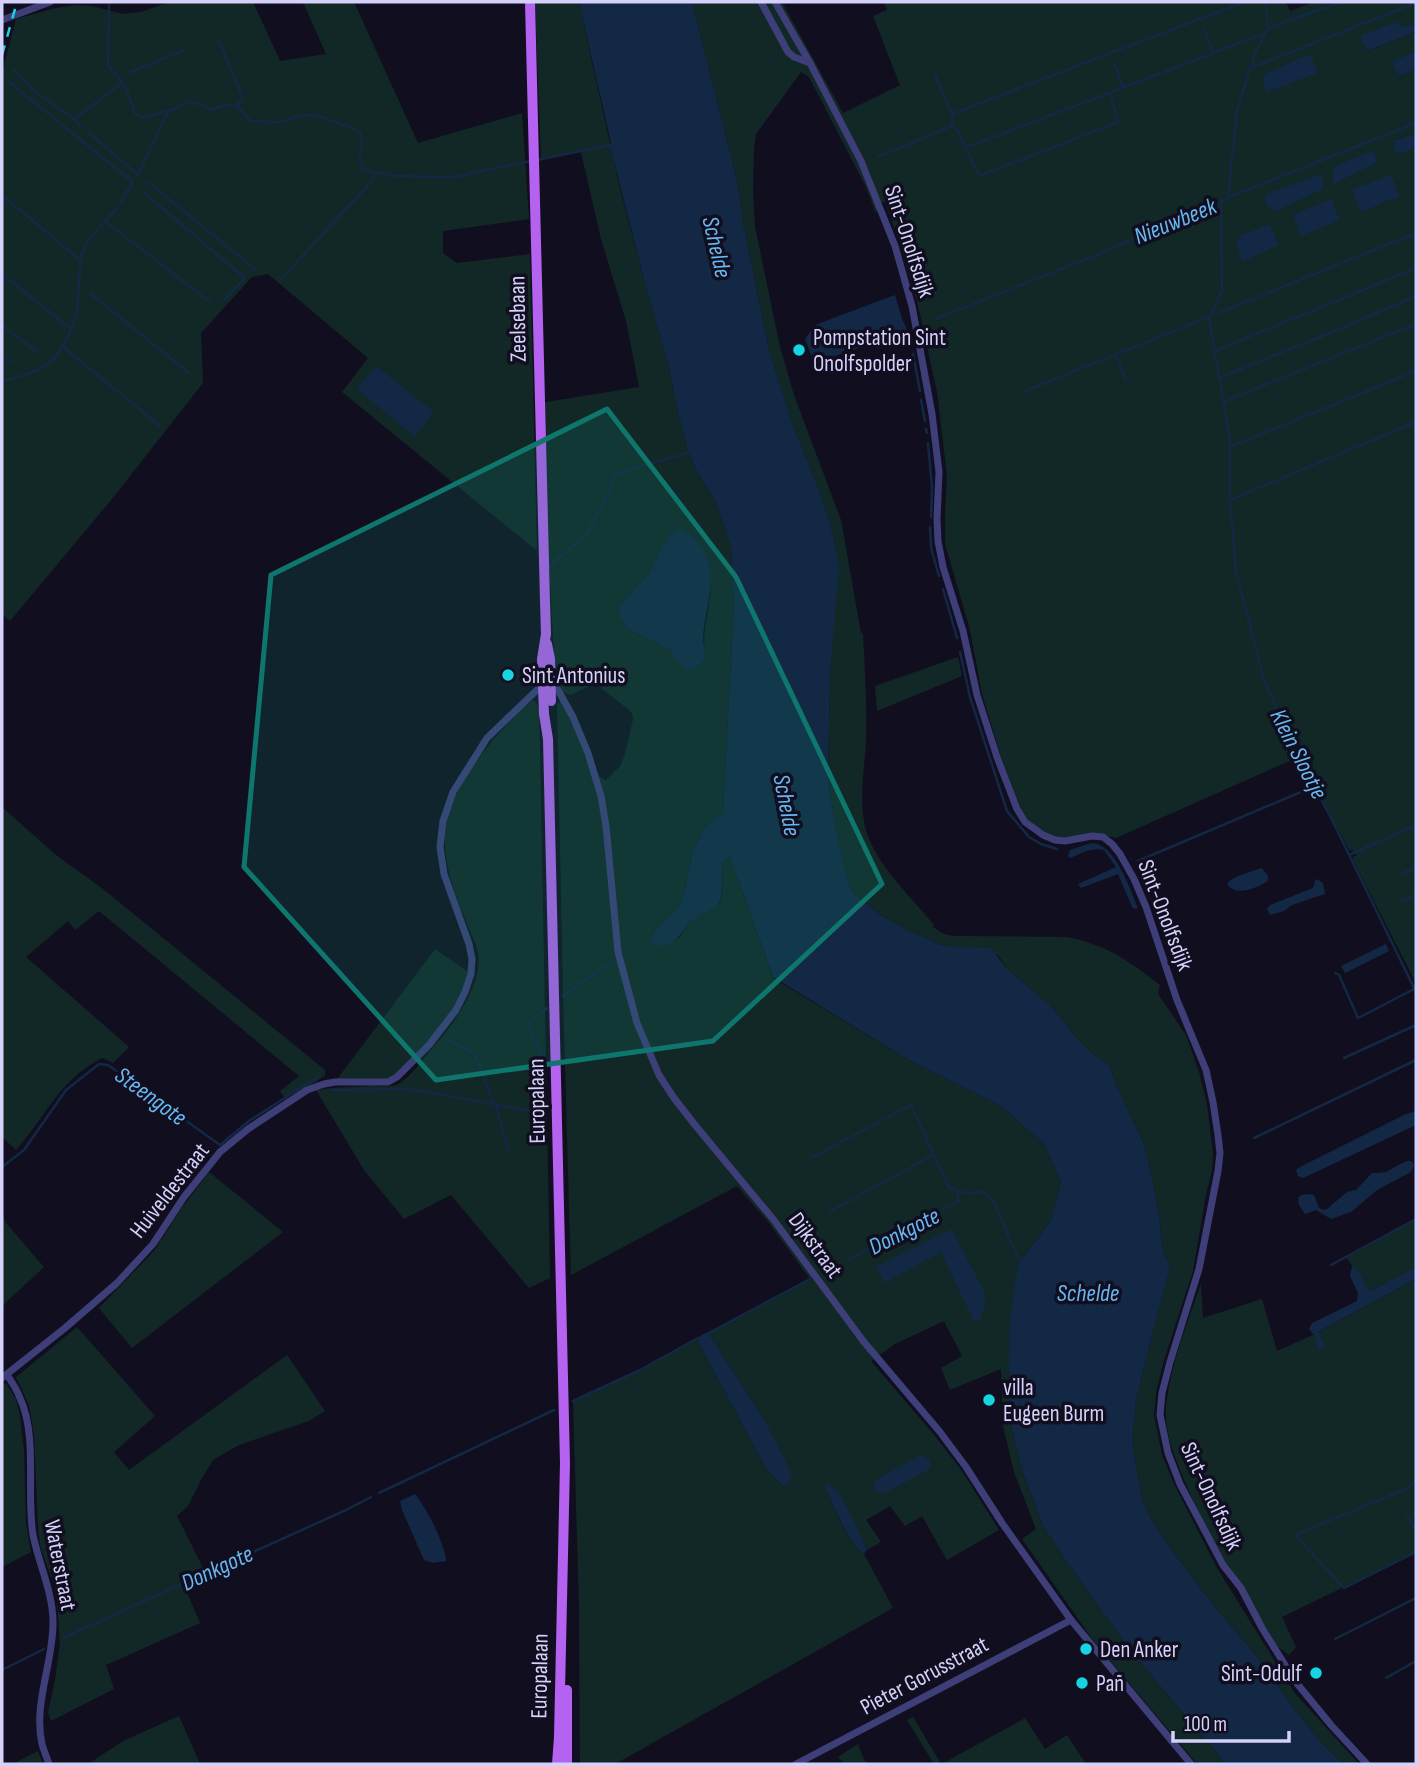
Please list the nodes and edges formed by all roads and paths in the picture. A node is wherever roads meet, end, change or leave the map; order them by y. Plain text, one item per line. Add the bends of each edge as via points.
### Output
1 (50, 2) edge
2 (530, 2) edge
3 (761, 2) edge
4 (775, 2) edge
5 (2, 20) edge
6 (810, 62) junction
7 (547, 687) junction
8 (548, 739) joint
9 (4, 1376) edge
10 (565, 1463) junction
11 (1071, 1620) junction
12 (49, 1764) edge
13 (557, 1764) edge
14 (567, 1764) edge
15 (796, 1764) edge
16 (1191, 1764) edge
17 (1367, 1764) edge

1 - 5 street
2 - 7 main road, Zeelsebaan via 550,659
3 - 6 street via 788,52
4 - 6 street, Sint-Onolfsdijk
6 - 17 street, Sint-Onolfsdijk via 861,161 895,246 912,306 939,472 937,519 943,567 977,695 1013,799 1025,822 1043,835 1065,841 1103,837 1120,854 1146,906 1206,1070 1220,1153 1199,1269 1163,1393 1160,1415 1168,1453 1223,1565 1294,1681
7 - 8 main road, Zeelsebaan
7 - 9 street, Huiveldestraat via 537,690 487,738 453,792 443,821 444,874 472,959 466,992 429,1045 388,1082 324,1084 248,1129 220,1153 153,1244 117,1283
7 - 11 street, Dijkstraat via 556,687 573,717 595,774 606,826 618,952 637,1023 659,1075 966,1467
8 - 10 main road, Europalaan
9 - 12 street, Waterstraat via 21,1399 28,1425 32,1531 50,1591 53,1647 40,1722
10 - 13 main road, Europalaan
10 - 14 main road, Europalaan
11 - 15 street, Pieter Gorusstraat
11 - 16 street, Dijkstraat

